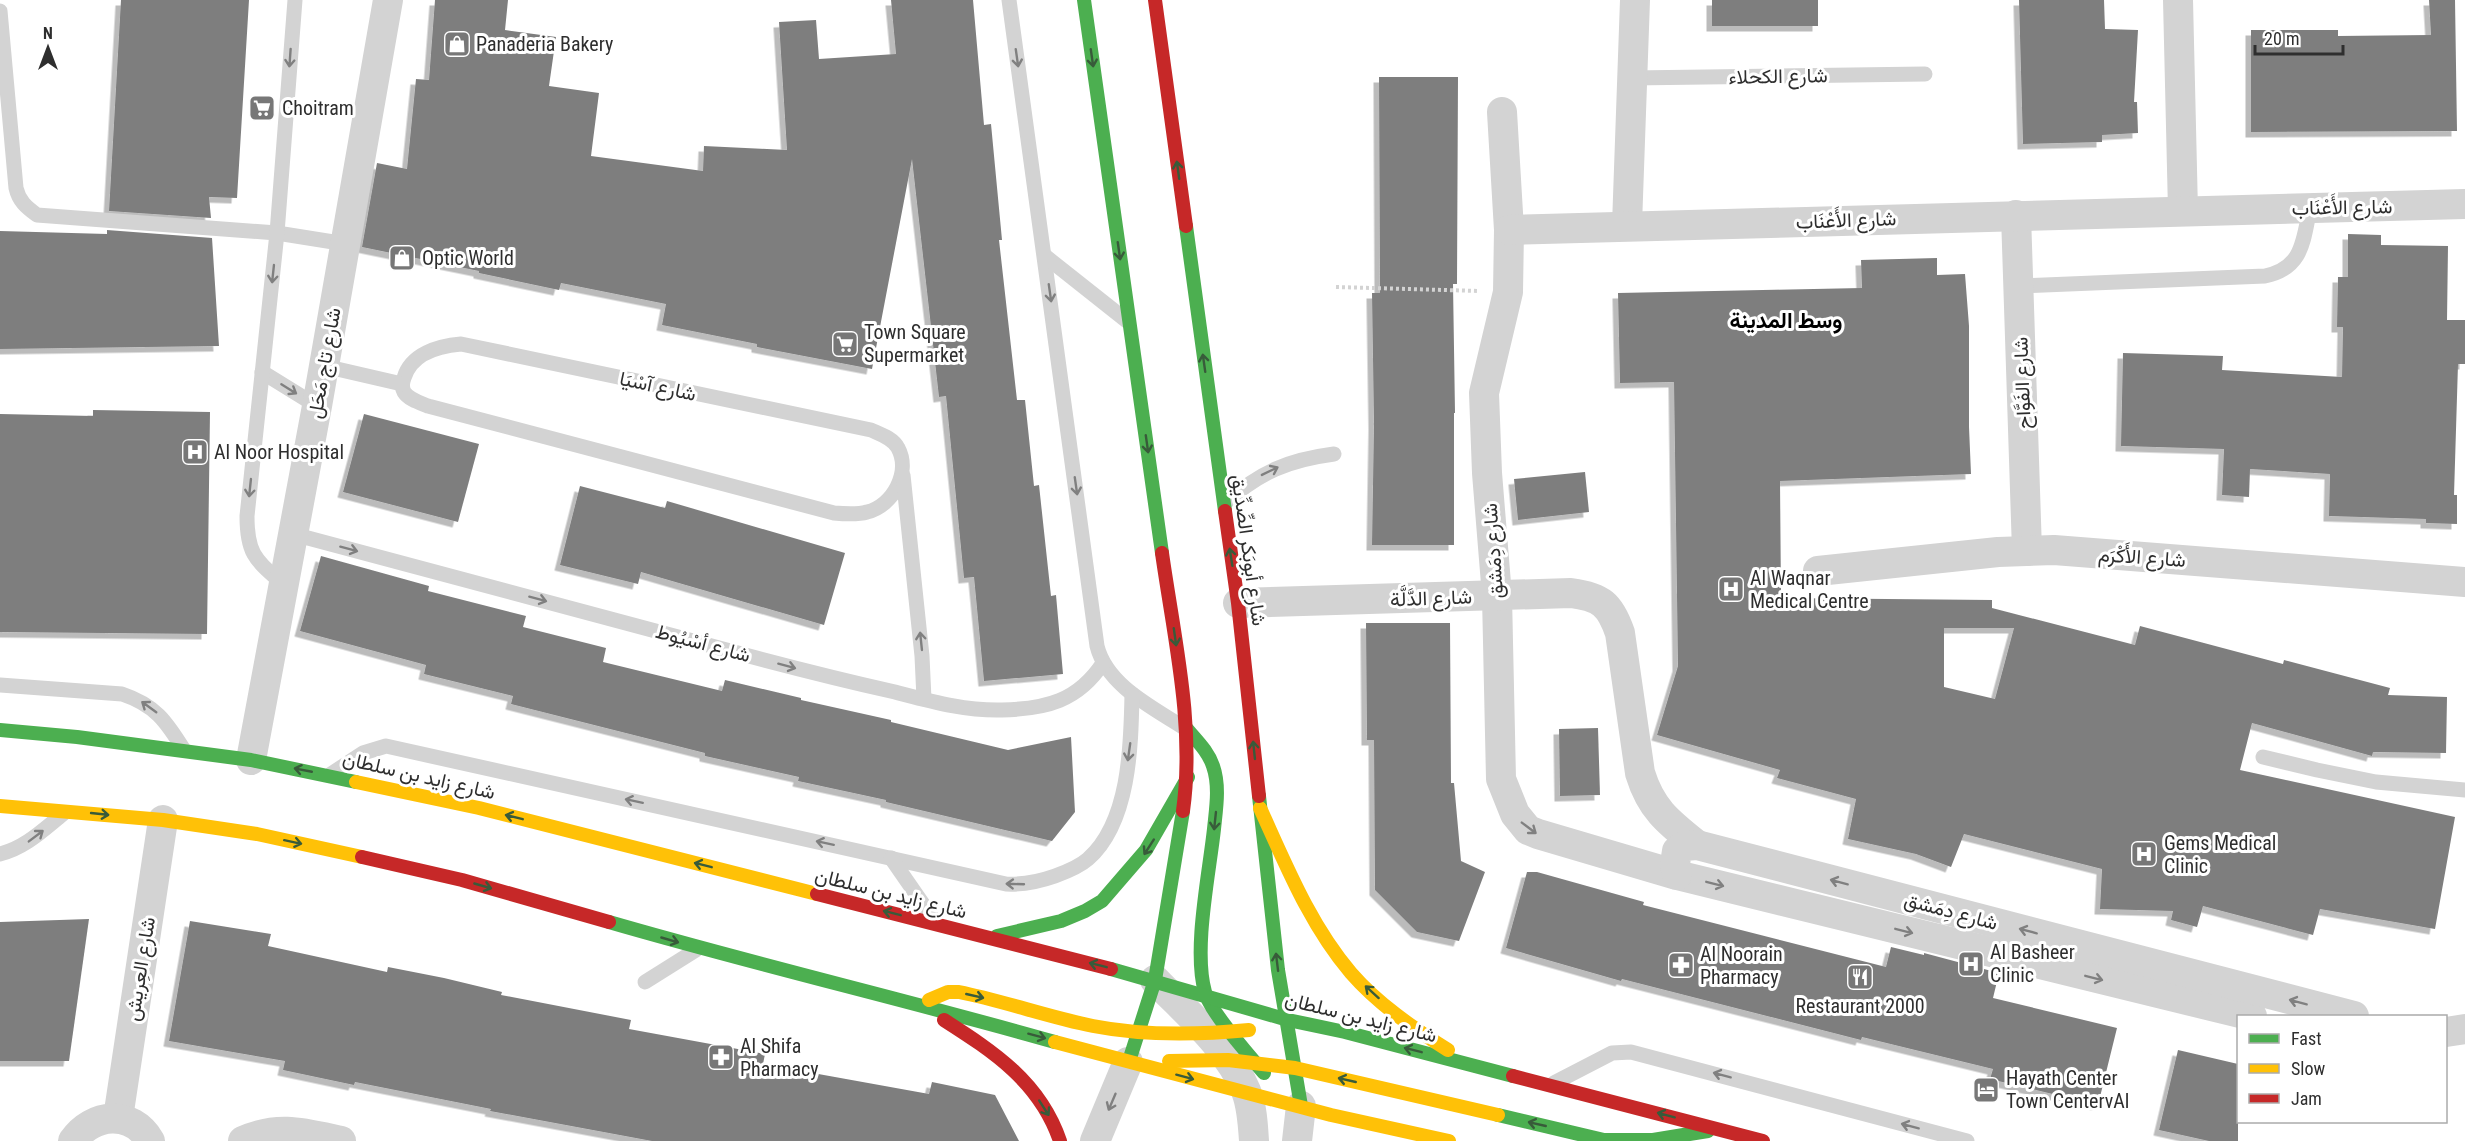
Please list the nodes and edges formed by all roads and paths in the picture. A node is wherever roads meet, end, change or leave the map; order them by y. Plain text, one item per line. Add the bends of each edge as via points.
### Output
1 (295, 0) edge
2 (388, 0) edge
3 (1018, 0) edge
4 (1084, 0) edge
5 (1155, 0) edge
6 (1635, 0) edge
7 (2178, 0) edge
8 (1010, 7) edge
9 (0, 11) edge
10 (1925, 74) dead end
11 (1631, 78) junction
12 (1502, 112) dead end
13 (2465, 204) edge
14 (2310, 208) junction
15 (2183, 211) junction
16 (2016, 215) junction
17 (1627, 225) junction
18 (1509, 230) junction
19 (277, 233) junction
20 (346, 244) junction
21 (1045, 256) junction
22 (2018, 286) junction
23 (1336, 287) dead end
24 (1508, 292) junction
25 (1129, 322) junction
26 (324, 366) junction
27 (262, 372) junction
28 (402, 384) junction
29 (317, 406) junction
30 (1334, 454) dead end
31 (903, 474) junction
32 (1223, 505) junction
33 (293, 534) junction
34 (2027, 551) junction
35 (1818, 571) dead end
36 (2465, 582) edge
37 (283, 584) junction
38 (1497, 596) junction
39 (1238, 603) junction
40 (1103, 663) junction
41 (0, 685) edge
42 (1132, 694) junction
43 (924, 699) junction
44 (1187, 729) junction
45 (0, 730) edge
46 (185, 752) junction
47 (2263, 757) dead end
48 (251, 760) junction
49 (330, 775) junction
50 (1188, 777) junction
51 (2465, 790) edge
52 (0, 806) edge
53 (1260, 808) junction
54 (67, 810) junction
55 (163, 820) junction
56 (1697, 845) junction
57 (0, 854) edge
58 (891, 858) junction
59 (1677, 875) junction
60 (938, 925) junction
61 (989, 938) junction
62 (698, 948) junction
63 (1155, 980) junction
64 (645, 982) dead end
65 (1205, 994) junction
66 (920, 1004) junction
67 (2244, 1015) edge
68 (2346, 1015) edge
69 (1288, 1020) junction
70 (2465, 1029) edge
71 (1139, 1032) junction
72 (2447, 1032) edge
73 (1229, 1047) junction
74 (1128, 1062) junction
75 (1470, 1064) junction
76 (1295, 1068) junction
77 (1550, 1085) junction
78 (1265, 1087) junction
79 (1301, 1106) junction
80 (118, 1118) junction
81 (1719, 1129) junction
82 (76, 1136) edge
83 (52, 1141) edge
84 (150, 1141) edge
85 (243, 1141) edge
86 (341, 1141) edge
87 (1060, 1141) edge
88 (1095, 1141) edge
89 (1254, 1141) edge
90 (1297, 1141) edge
91 (1449, 1141) edge
92 (1763, 1141) edge
93 (1967, 1141) edge

1 -> 19 lane
2 - 20 street, شارع تاج مَحَل
3 - 8 lane
4 -> 25 main road
32 -> 5 main road, شارع أبوبَكر الصِّدِّيق
6 - 11 street
7 - 15 street
8 -> 21 lane
9 - 19 lane via 16,188 18,197 37,215
10 - 11 lane, شارع الكحلاء
11 - 17 street
12 - 18 street, شارع دِمَشق
13 - 14 street, شارع الأَعْنَاب
14 - 15 street, شارع الأَعْنَاب
14 - 22 lane via 2296,260 2279,273
15 - 16 street, شارع الأَعْنَاب
16 - 17 street, شارع الأَعْنَاب
16 - 22 street, شارع الفَوَّاح
17 - 18 street, شارع الأَعْنَاب
18 - 24 street, شارع دِمَشق
19 - 20 lane
19 -> 27 lane
20 - 26 street, شارع تاج مَحَل
21 - 25 lane
21 -> 40 lane via 1097,646
22 - 34 street, شارع الفَوَّاح
23 - 24 path
24 - 38 street, شارع دِمَشق via 1484,393
25 -> 44 main road
26 - 28 lane
26 - 29 street, شارع تاج مَحَل
27 -> 29 lane
27 -> 37 lane via 247,535 258,561
28 - 31 lane via 410,398 428,406 834,513 868,512 882,506
28 - 31 lane, شارع آسْيَا via 407,369 419,357 445,345 460,344 871,430 898,446
29 - 33 street, شارع تاج مَحَل
32 -> 30 lane via 1246,484 1274,469 1303,458
43 -> 31 lane, شارع آسْيَا
39 -> 32 main road, شارع أبوبَكر الصِّدِّيق
33 - 37 street, شارع تاج مَحَل
33 -> 43 lane, شارع أسْيُوط via 820,675
34 - 35 street, شارع الأَكْرَم
34 - 36 street, شارع الأَكْرَم
37 - 48 street, شارع تاج مَحَل
38 - 39 street, شارع الدَّلَّة
38 - 56 street, شارع الدَّلَّة via 1571,593 1597,598 1605,604 1620,633 1646,793 1658,812
38 -> 59 street, شارع دِمَشق via 1501,779 1515,814 1528,830
53 -> 39 main road, شارع أبوبَكر الصِّدِّيق
40 - 42 lane
40 - 43 lane, شارع أسْيُوط via 1082,689 1040,707 961,708
46 -> 41 lane via 164,719 138,699 122,694
42 - 44 lane
42 -> 58 lane via 1131,746 1118,810 1107,834 1088,859 1068,871 1022,885
44 - 50 main road
44 -> 65 main road via 1205,750 1217,782 1200,952
45 - 46 main road, شارع زايد بن سلطان
46 - 48 main road, شارع زايد بن سلطان
47 - 51 lane via 2376,782
49 -> 48 main road, شارع زايد بن سلطان
58 -> 49 lane via 386,746 363,753
60 -> 49 main road, شارع زايد بن سلطان via 479,808
50 -> 61 main road via 1145,854 1099,903 1053,924
50 - 63 main road
52 - 54 main road
69 -> 53 main road, شارع أبوبَكر الصِّدِّيق via 1278,970
75 -> 53 main road via 1421,1033 1353,975 1314,920
54 -> 55 main road
57 -> 54 lane via 32,839
55 -> 62 main road via 257,834 462,880
55 - 80 street, شارع العِريش
56 - 59 street via 1677,851
68 -> 56 street, شارع دِمَشق
58 - 60 lane
59 -> 67 street, شارع دِمَشق
60 - 61 main road, شارع زايد بن سلطان
63 -> 61 main road, شارع زايد بن سلطان
62 - 64 lane
62 - 66 main road
63 - 65 main road, شارع زايد بن سلطان
63 - 71 main road
63 - 73 street
65 - 69 main road, شارع زايد بن سلطان
65 - 73 main road
66 -> 71 main road via 948,992 959,992 1094,1026
66 -> 74 main road
66 -> 87 main road via 1013,1069 1049,1114
69 - 73 main road via 1249,1030
75 -> 69 main road, شارع زايد بن سلطان
69 - 76 main road, شارع أبوبَكر الصِّدِّيق
70 - 72 street
71 - 73 main road
71 - 74 main road
73 - 74 main road
73 - 76 main road
73 - 78 street via 1237,1073
74 -> 78 main road
74 -> 88 street
75 - 77 main road, شارع زايد بن سلطان
76 - 79 main road, شارع أبوبَكر الصِّدِّيق
81 -> 76 main road via 1653,1140 1604,1140
81 -> 77 main road, شارع زايد بن سلطان
93 -> 77 lane via 1631,1052 1612,1053
78 - 79 main road
78 - 79 main road
78 - 89 street
79 - 90 street
79 - 91 main road
80 - 82 street via 91,1123
80 - 84 street via 134,1123
81 - 92 main road, شارع زايد بن سلطان
82 - 83 street
85 - 86 street via 275,1131 298,1131

